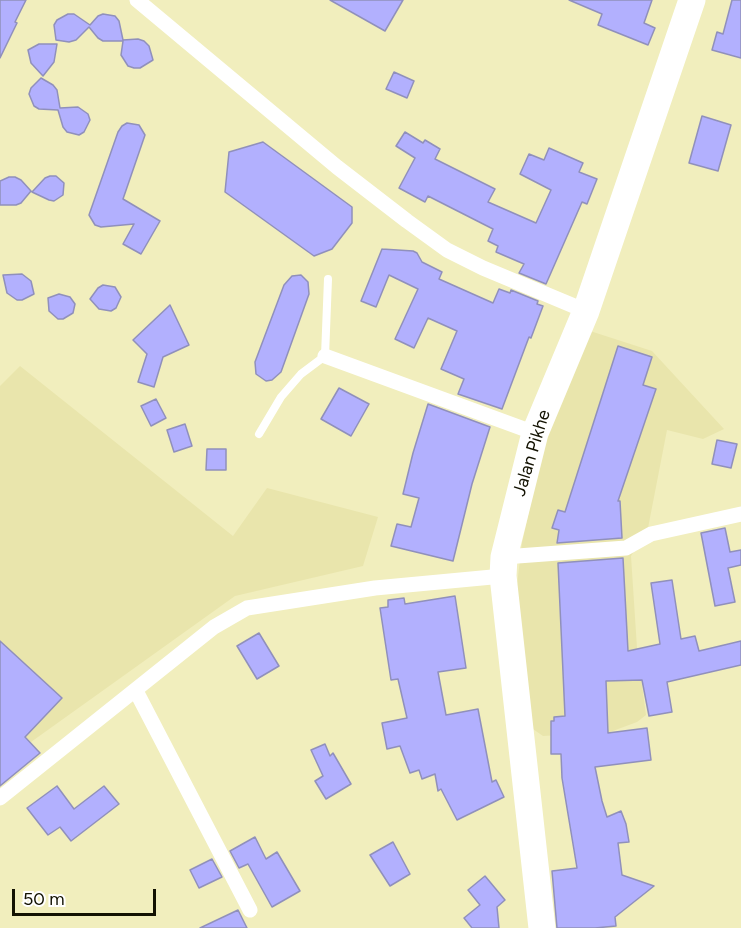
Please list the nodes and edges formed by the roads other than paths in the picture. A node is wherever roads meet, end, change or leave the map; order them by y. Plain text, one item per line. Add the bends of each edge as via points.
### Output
1 (137, 0) edge
2 (692, 0) edge
3 (328, 279) dead end
4 (586, 311) junction
5 (325, 356) junction
6 (535, 433) junction
7 (259, 434) dead end
8 (741, 514) edge
9 (503, 566) junction
10 (136, 691) junction
11 (0, 798) edge
12 (250, 910) dead end
13 (542, 928) edge

1 - 4 street via 337,167 447,250
2 - 4 highway, Jalan Pikhe
3 - 5 lane
4 - 6 highway, Jalan Pikhe
5 - 6 street
5 - 7 lane via 301,374 281,397
6 - 9 highway, Jalan Pikhe
8 - 9 street via 651,534 626,548
9 - 10 street via 247,608 214,627
9 - 13 highway, Jalan Pikhe
10 - 11 street
10 - 12 street

